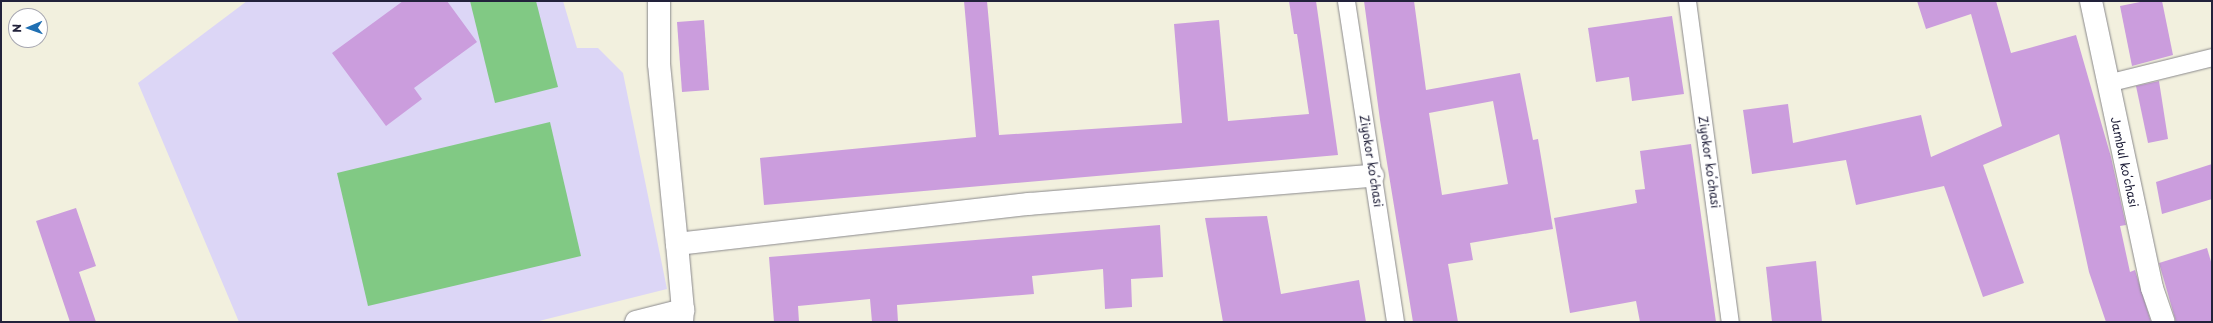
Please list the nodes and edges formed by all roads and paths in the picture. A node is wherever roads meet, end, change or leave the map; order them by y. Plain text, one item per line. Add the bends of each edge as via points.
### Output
1 (659, 1) edge
2 (1346, 1) edge
3 (1687, 1) edge
4 (2091, 1) edge
5 (2212, 57) edge
6 (2107, 83) junction
7 (1373, 176) junction
8 (677, 244) junction
9 (682, 316) edge
10 (636, 322) edge
11 (1395, 322) edge
12 (1730, 322) edge
13 (2164, 322) edge

1 - 8 street via 659,64
2 - 7 lane, Ziyokor koʻchasi
3 - 12 lane, Ziyokor koʻchasi
4 - 6 street, Jambul koʻchasi
5 - 6 lane
6 - 13 street, Jambul koʻchasi via 2152,288
7 - 8 street via 1029,204
7 - 11 lane, Ziyokor koʻchasi
8 - 9 street
9 - 10 street

